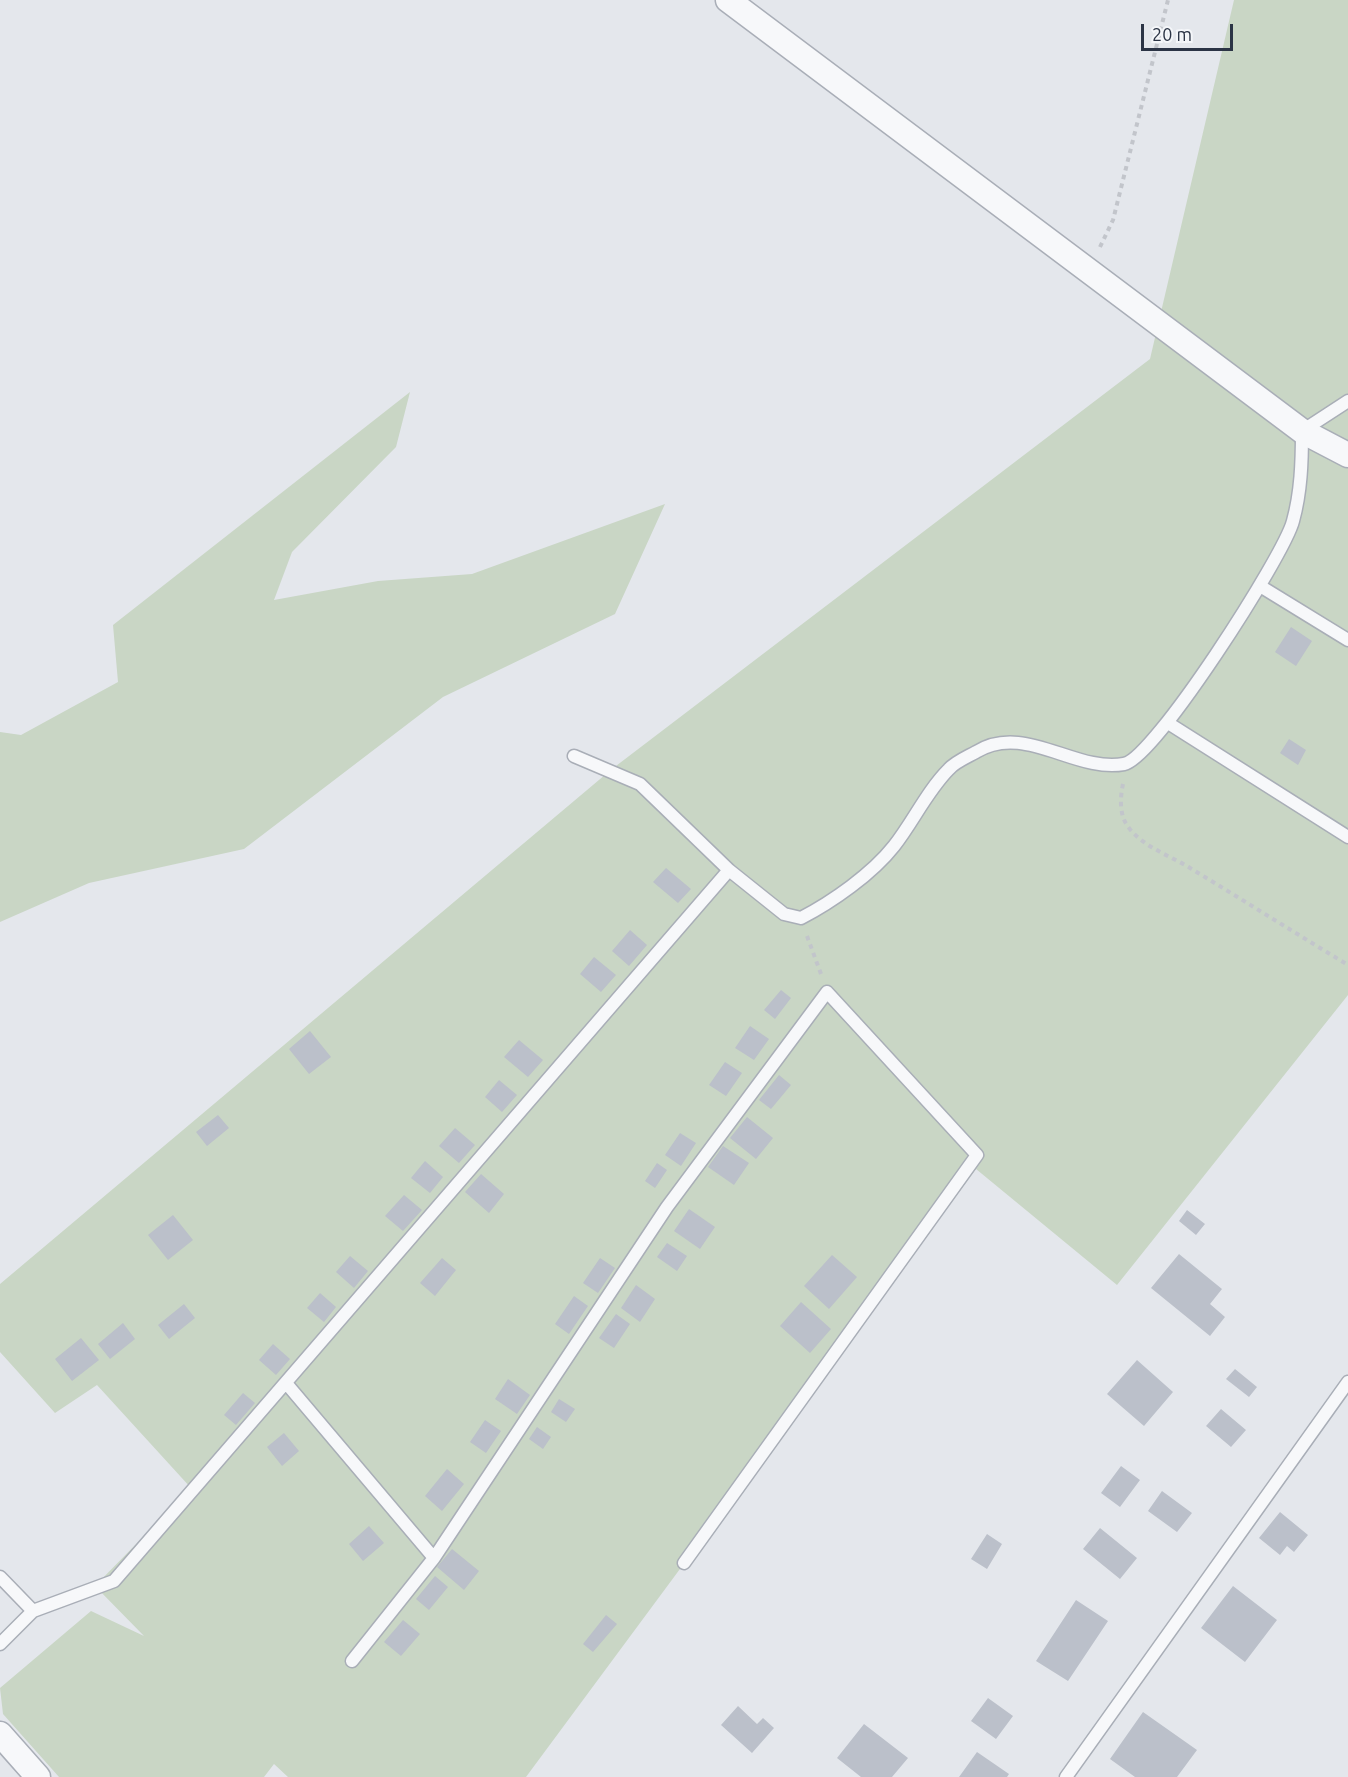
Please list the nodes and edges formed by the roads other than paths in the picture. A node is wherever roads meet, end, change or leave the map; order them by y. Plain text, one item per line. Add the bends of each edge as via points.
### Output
1 (728, 0) edge
2 (1348, 401) edge
3 (1302, 431) junction
4 (1348, 455) edge
5 (1260, 586) junction
6 (1348, 640) edge
7 (1168, 723) junction
8 (574, 756) dead end
9 (1348, 837) edge
10 (729, 870) junction
11 (1348, 1382) edge
12 (286, 1383) junction
13 (434, 1558) junction
14 (684, 1563) dead end
15 (0, 1577) edge
16 (33, 1611) junction
17 (0, 1644) edge
18 (352, 1661) dead end
19 (0, 1734) edge
20 (38, 1777) edge
21 (1066, 1777) edge

1 - 3 street
2 - 3 lane
3 - 4 street
3 - 5 lane via 1302,473 1293,523
5 - 6 lane
5 - 7 lane
7 - 9 lane
7 - 10 lane via 1127,764 1102,767 1024,743 988,744 950,767 892,848 833,901 801,918 784,914
8 - 10 lane via 640,784
10 - 12 lane
11 - 21 lane
12 - 13 lane
12 - 16 lane via 114,1581
13 - 14 lane via 667,1207 827,992 977,1155
13 - 18 lane
15 - 16 lane
16 - 17 lane
19 - 20 street

